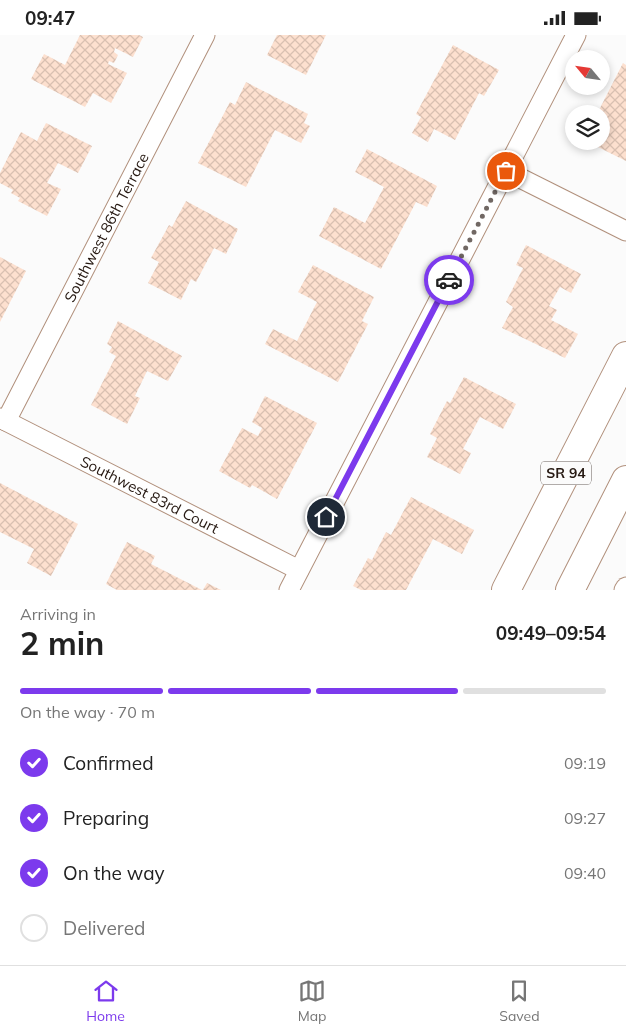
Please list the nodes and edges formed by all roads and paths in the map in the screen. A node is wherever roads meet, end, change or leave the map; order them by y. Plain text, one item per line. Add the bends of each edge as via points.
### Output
1 (205, 35) edge
2 (576, 35) edge
3 (506, 171) junction
4 (626, 231) edge
5 (626, 356) edge
6 (3, 419) edge
7 (626, 480) edge
8 (299, 570) junction
9 (289, 590) edge
10 (506, 590) edge
11 (570, 590) edge

1 - 6 street, Southwest 86th Terrace
2 - 3 street
3 - 4 street
3 - 8 street
5 - 10 main road, SR 94
6 - 8 street, Southwest 83rd Court
7 - 11 main road
8 - 9 street

